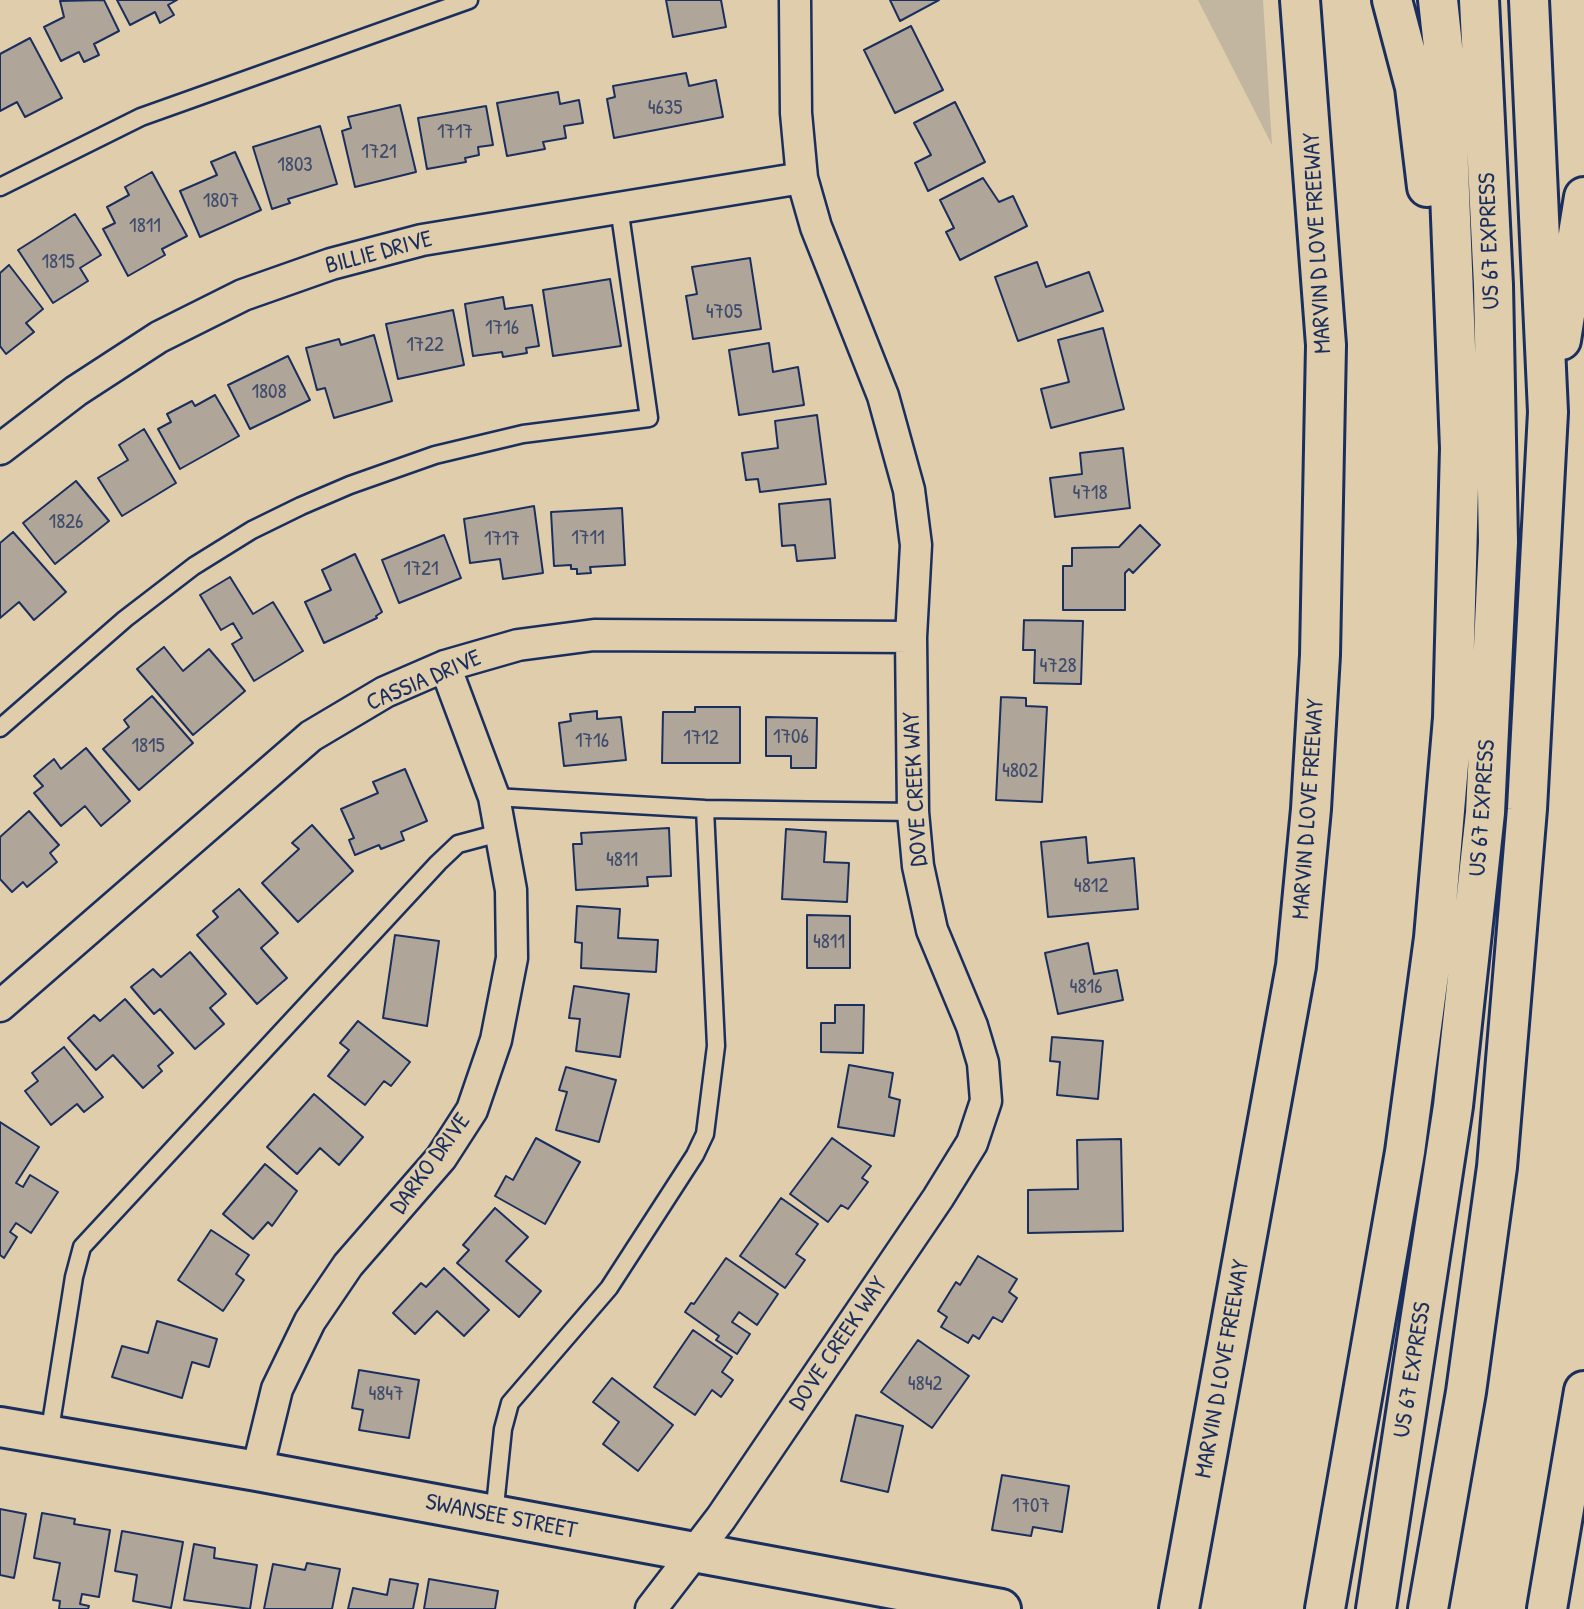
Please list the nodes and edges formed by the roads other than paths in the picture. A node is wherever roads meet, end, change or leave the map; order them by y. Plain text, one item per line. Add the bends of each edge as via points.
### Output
1 (469, 0) edge
2 (795, 0) edge
3 (1300, 0) edge
4 (1392, 0) edge
5 (1438, 0) edge
6 (1479, 0) edge
7 (1529, 0) edge
8 (802, 178) junction
9 (0, 187) edge
10 (1584, 197) edge
11 (619, 207) junction
12 (1548, 412) junction
13 (1460, 448) junction
14 (0, 449) edge
15 (911, 637) junction
16 (445, 666) junction
17 (0, 728) edge
18 (494, 797) junction
19 (705, 809) junction
20 (913, 812) junction
21 (503, 832) junction
22 (0, 1006) edge
23 (1584, 1391) edge
24 (0, 1427) edge
25 (49, 1436) junction
26 (257, 1471) junction
27 (494, 1516) junction
28 (691, 1554) junction
29 (1379, 1591) edge
30 (1431, 1593) edge
31 (651, 1609) edge
32 (1001, 1609) edge
33 (1179, 1609) edge
34 (1325, 1609) edge
35 (1547, 1609) edge

1 - 9 lane via 141,117
2 - 8 street, DOVE CREEK WAY
3 - 33 main road, MARVIN D LOVE FREEWAY via 1326,345 1320,655 1311,808 1296,966
4 - 13 main road via 1415,87
5 - 13 main road via 1445,65
6 - 29 main road, US 67 EXPRESS via 1493,285 1498,542 1485,813 1453,1106
7 - 12 main road
8 - 11 street, BILLIE DRIVE
8 - 15 street, DOVE CREEK WAY via 899,447 916,545
10 - 12 main road
11 - 14 street, BILLIE DRIVE via 422,240 331,264 243,295 159,337 76,391
11 - 17 lane via 649,418 523,434 435,455 301,506 194,566 125,619
12 - 30 main road via 1526,822 1497,1167 1466,1392
13 - 34 main road via 1454,718 1434,938 1405,1152
15 - 16 street, CASSIA DRIVE via 594,635 517,645
15 - 20 street, DOVE CREEK WAY
16 - 18 street, DARKO DRIVE
16 - 22 street, CASSIA DRIVE via 385,692 311,736
18 - 19 lane
18 - 21 street, DARKO DRIVE
19 - 20 lane
19 - 27 lane via 716,1046 705,1134 609,1288 510,1403
20 - 28 street, DOVE CREEK WAY via 918,866 932,930 972,1026 983,1063 986,1101 972,1143 938,1198 721,1518
21 - 25 lane via 458,845 438,863 82,1247
21 - 26 street, DARKO DRIVE via 511,890 512,958 496,1040 472,1110 441,1158 348,1265 310,1321 276,1389
23 - 35 main road
24 - 25 main road, SWANSEE STREET
25 - 26 main road, SWANSEE STREET
26 - 27 main road, SWANSEE STREET
27 - 28 main road, SWANSEE STREET
28 - 31 street, DOVE CREEK WAY
28 - 32 main road, SWANSEE STREET

